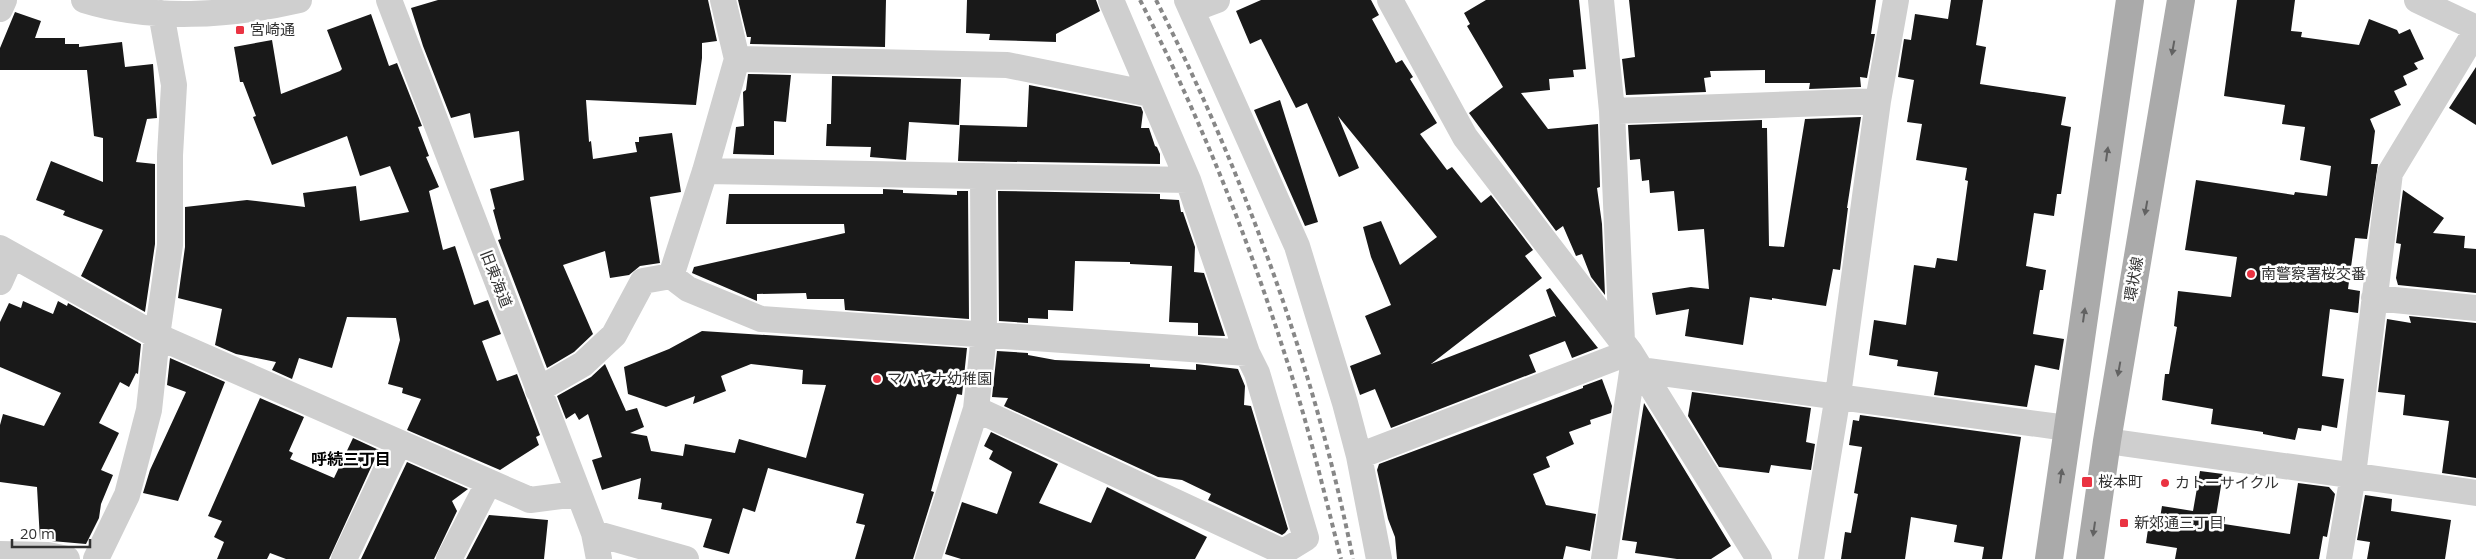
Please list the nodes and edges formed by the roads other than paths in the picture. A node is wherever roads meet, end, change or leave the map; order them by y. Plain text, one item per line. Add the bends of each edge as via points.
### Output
1 (4, 0) edge
2 (84, 0) edge
3 (299, 0) edge
4 (389, 0) edge
5 (723, 0) edge
6 (1111, 0) edge
7 (1217, 0) edge
8 (1390, 0) edge
9 (1601, 0) edge
10 (1896, 0) edge
11 (2130, 0) edge
12 (2181, 0) edge
13 (2417, 0) edge
14 (1190, 5) edge
15 (0, 9) edge
16 (161, 14) junction
17 (2476, 28) edge
18 (2476, 32) edge
19 (737, 59) junction
20 (1150, 94) junction
21 (1878, 101) junction
22 (1612, 111) junction
23 (705, 170) junction
24 (983, 176) junction
25 (1188, 180) junction
26 (6, 251) edge
27 (672, 276) junction
28 (0, 282) edge
29 (2374, 298) junction
30 (2476, 308) edge
31 (984, 335) junction
32 (157, 336) junction
33 (1247, 353) junction
34 (1632, 356) junction
35 (538, 390) junction
36 (1838, 395) junction
37 (976, 409) junction
38 (2067, 428) junction
39 (2106, 441) junction
40 (399, 443) junction
41 (1359, 456) junction
42 (2353, 475) junction
43 (489, 482) junction
44 (2476, 493) edge
45 (577, 494) junction
46 (594, 533) junction
47 (0, 554) edge
48 (67, 559) edge
49 (96, 559) edge
50 (344, 559) edge
51 (449, 559) edge
52 (599, 559) edge
53 (686, 559) edge
54 (928, 559) edge
55 (1379, 559) edge
56 (1604, 559) edge
57 (1759, 559) edge
58 (1811, 559) edge
59 (2049, 559) edge
60 (2090, 559) edge
61 (2339, 559) edge

1 - 15 street
2 - 16 street via 110,8
3 - 16 street via 224,12
4 - 35 street, 旧東海道
5 - 19 street
6 - 20 street
7 - 14 street
8 - 34 street via 1465,138
9 - 22 street
10 - 21 street
38 -> 11 main road
12 -> 39 main road, 環状線
13 - 17 street
14 - 41 street via 1297,246
16 - 32 street via 174,85 170,245
18 - 29 street via 2390,173
19 - 20 street via 1008,65
19 - 23 street
20 - 25 street
21 - 22 street
21 - 36 street
22 - 34 street
23 - 24 street
23 - 27 street
24 - 25 street
24 - 31 street
25 - 33 street
26 - 28 street
26 - 32 street
27 - 31 street via 688,289 761,319
27 - 35 street via 643,281 614,335 583,364
29 - 30 street
29 - 42 street
31 - 33 street
31 - 37 street
32 - 40 street
32 - 49 street via 149,410 127,495
33 - 37 street via 1257,374 1306,538 1283,552
34 - 36 street
34 - 41 street
34 - 56 street
34 - 57 street
35 - 45 street, 旧東海道
36 - 38 street
36 - 58 street
37 - 54 street
59 -> 38 main road
39 - 42 street
39 -> 60 main road, 環状線
40 - 43 street
40 - 50 street
41 - 55 street
42 - 44 street
42 - 61 street
43 - 45 street via 530,500
43 - 51 street
45 - 46 street, 旧東海道
46 - 52 street, 旧東海道
46 - 53 street
47 - 48 street via 48,554

